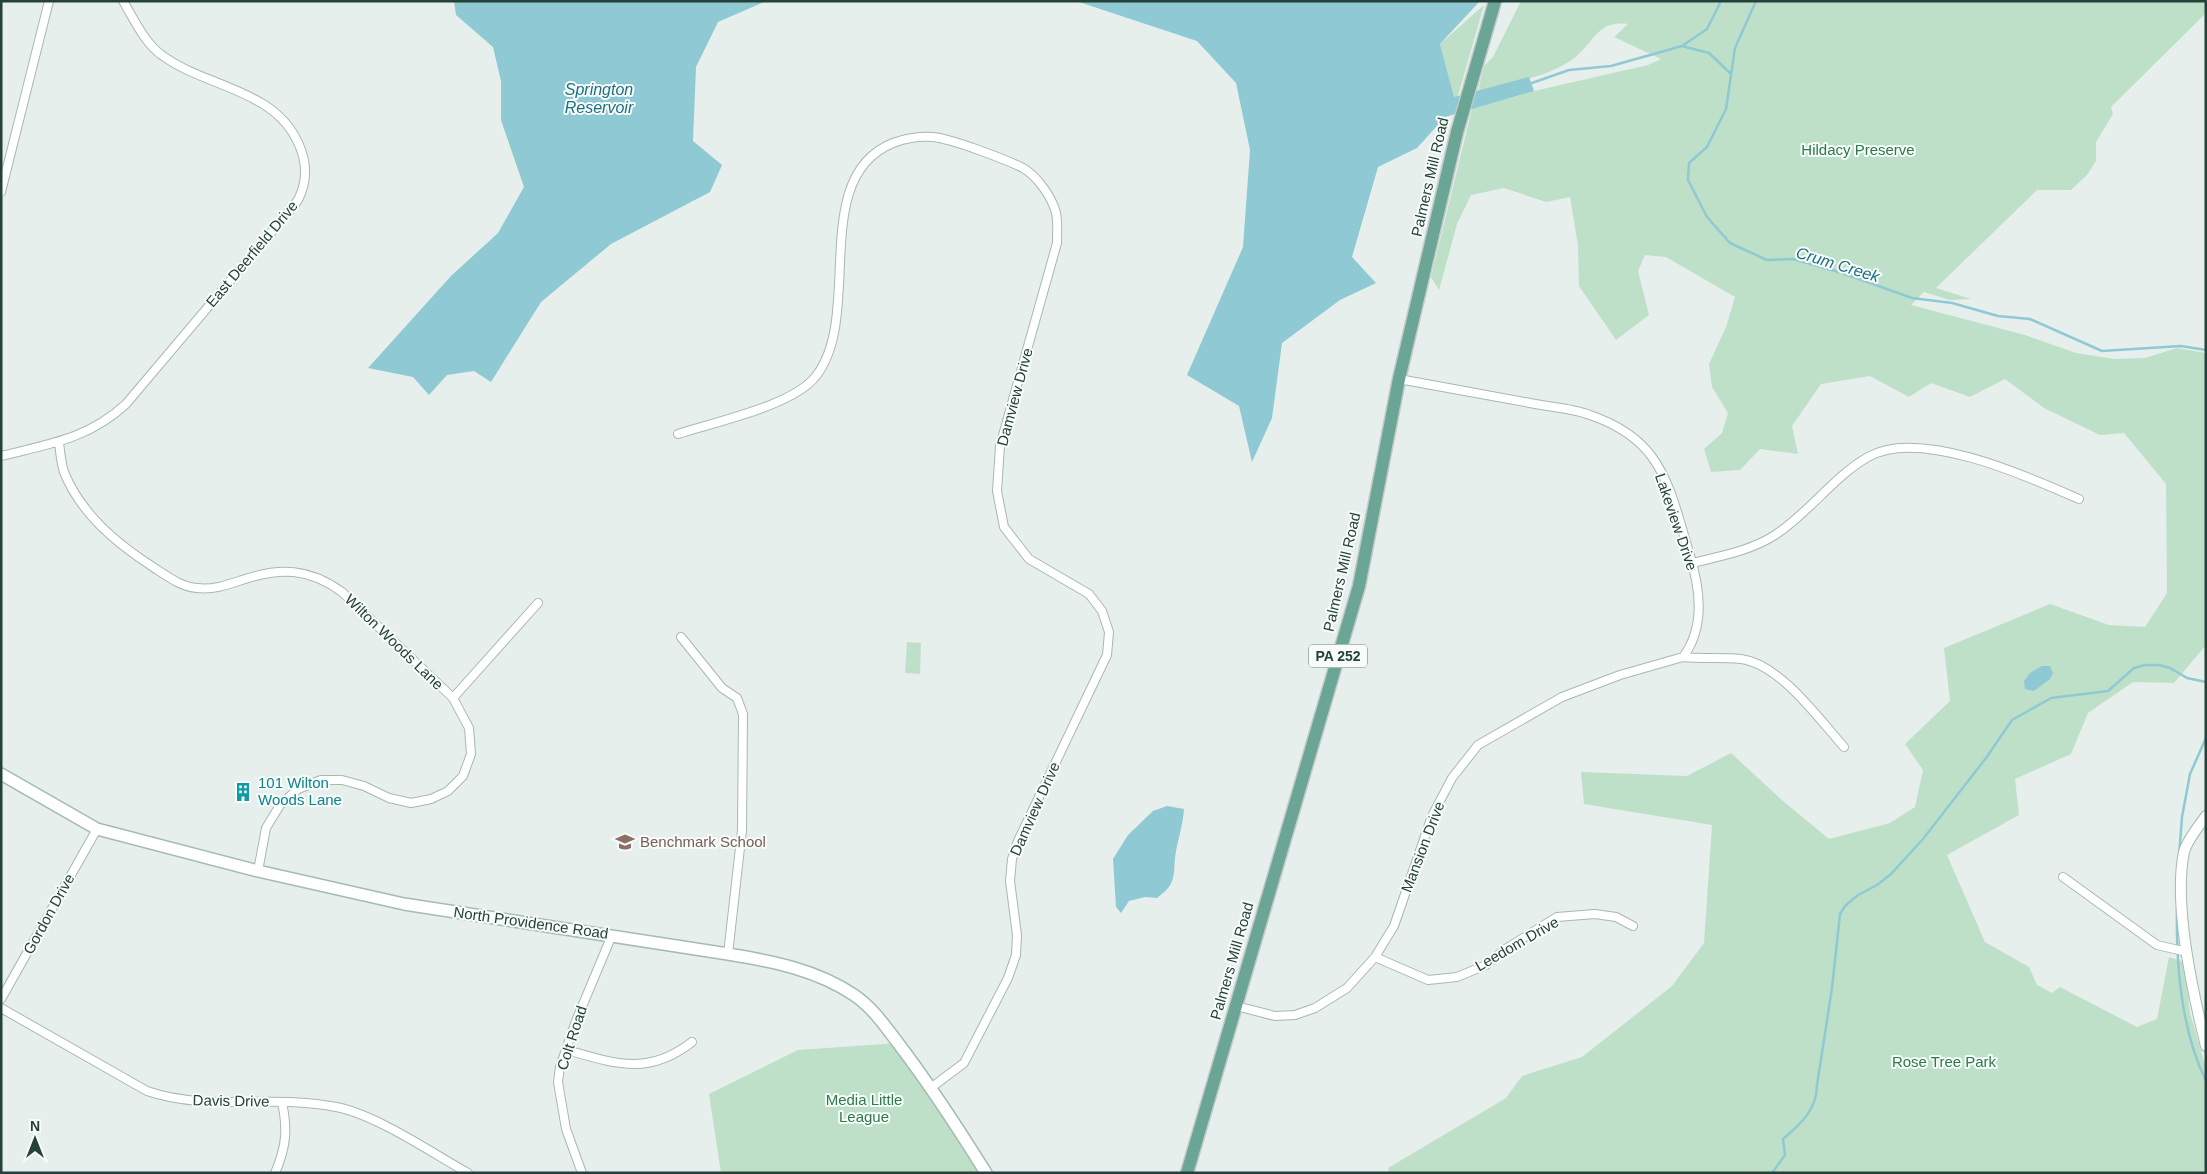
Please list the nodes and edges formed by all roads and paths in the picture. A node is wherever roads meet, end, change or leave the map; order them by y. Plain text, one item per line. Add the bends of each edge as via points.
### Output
1 (49, 1) edge
2 (123, 1) edge
3 (1495, 1) edge
4 (1, 192) edge
5 (1399, 378) junction
6 (678, 434) dead end
7 (59, 442) junction
8 (1, 456) edge
9 (2079, 499) dead end
10 (1692, 563) junction
11 (538, 602) dead end
12 (681, 637) dead end
13 (1683, 657) junction
14 (453, 698) junction
15 (1844, 747) dead end
16 (1, 774) edge
17 (2206, 816) edge
18 (97, 829) junction
19 (258, 871) junction
20 (2063, 876) dead end
21 (1633, 926) dead end
22 (612, 935) junction
23 (2187, 952) junction
24 (728, 954) junction
25 (1375, 957) junction
26 (1, 999) edge
27 (1236, 1006) junction
28 (1, 1008) edge
29 (692, 1042) dead end
30 (2206, 1046) edge
31 (567, 1050) junction
32 (932, 1087) junction
33 (282, 1103) junction
34 (275, 1173) edge
35 (468, 1173) edge
36 (582, 1173) edge
37 (986, 1173) edge
38 (1188, 1173) edge

1 - 4 street
2 - 7 street, East Deerfield Drive via 160,55 183,69 262,103 280,117 296,137 305,158 304,180 299,198 286,216 126,404 107,422
3 - 5 main road, Palmers Mill Road / PA 252 via 1457,132
5 - 10 street, Lakeview Drive via 1588,414 1622,429 1652,457 1665,481
5 - 27 main road, Palmers Mill Road / PA 252 via 1359,586
6 - 32 street, Damview Drive via 796,394 816,377 830,352 837,317 848,194 874,154 907,138 935,137 1027,170 1050,198 1056,214 1057,243 1000,446 997,491 1004,527 1029,559 1089,594 1102,611 1109,632 1107,655 1012,859 1010,881 1017,935 1016,955 1008,978 964,1063
7 - 8 street, East Deerfield Drive
7 - 14 street, Wilton Woods Lane via 64,471 98,526 177,583 195,588 215,588 280,570 307,574 327,582 342,592
9 - 10 street via 1972,458 1923,448 1893,448 1869,456 1854,466 1775,535 1750,549
10 - 13 street, Lakeview Drive via 1699,598 1699,618 1693,644
11 - 14 street
12 - 24 street via 722,688 737,698 743,714 742,830
13 - 15 street via 1742,659 1763,667 1782,680
13 - 25 street, Mansion Drive via 1620,675 1562,697 1478,745 1452,778 1432,816 1394,926
14 - 19 street, Wilton Woods Lane via 469,728 472,754 463,776 448,791 411,803 342,780 321,780 298,789 280,805 266,828
16 - 18 main road, North Providence Road
17 - 23 street via 2184,850 2181,885
18 - 19 main road, North Providence Road
18 - 26 street, Gordon Drive
19 - 22 main road, North Providence Road via 404,904
20 - 23 street via 2157,944
21 - 25 street, Leedom Drive via 1616,917 1595,914 1557,917 1486,965 1457,976 1428,980
22 - 24 main road, North Providence Road
22 - 31 street, Colt Road
23 - 30 street
24 - 32 main road, North Providence Road via 802,970 855,996 873,1011
25 - 27 street, Mansion Drive via 1347,988 1315,1008 1295,1015 1275,1016
27 - 38 main road, Palmers Mill Road / PA 252
28 - 33 street, Davis Drive via 124,1079 167,1098
29 - 31 street via 677,1054 652,1064 629,1066
31 - 36 street, Colt Road via 558,1082 560,1102
32 - 37 main road, North Providence Road
33 - 34 street via 286,1140
33 - 35 street, Davis Drive via 337,1107 357,1114

